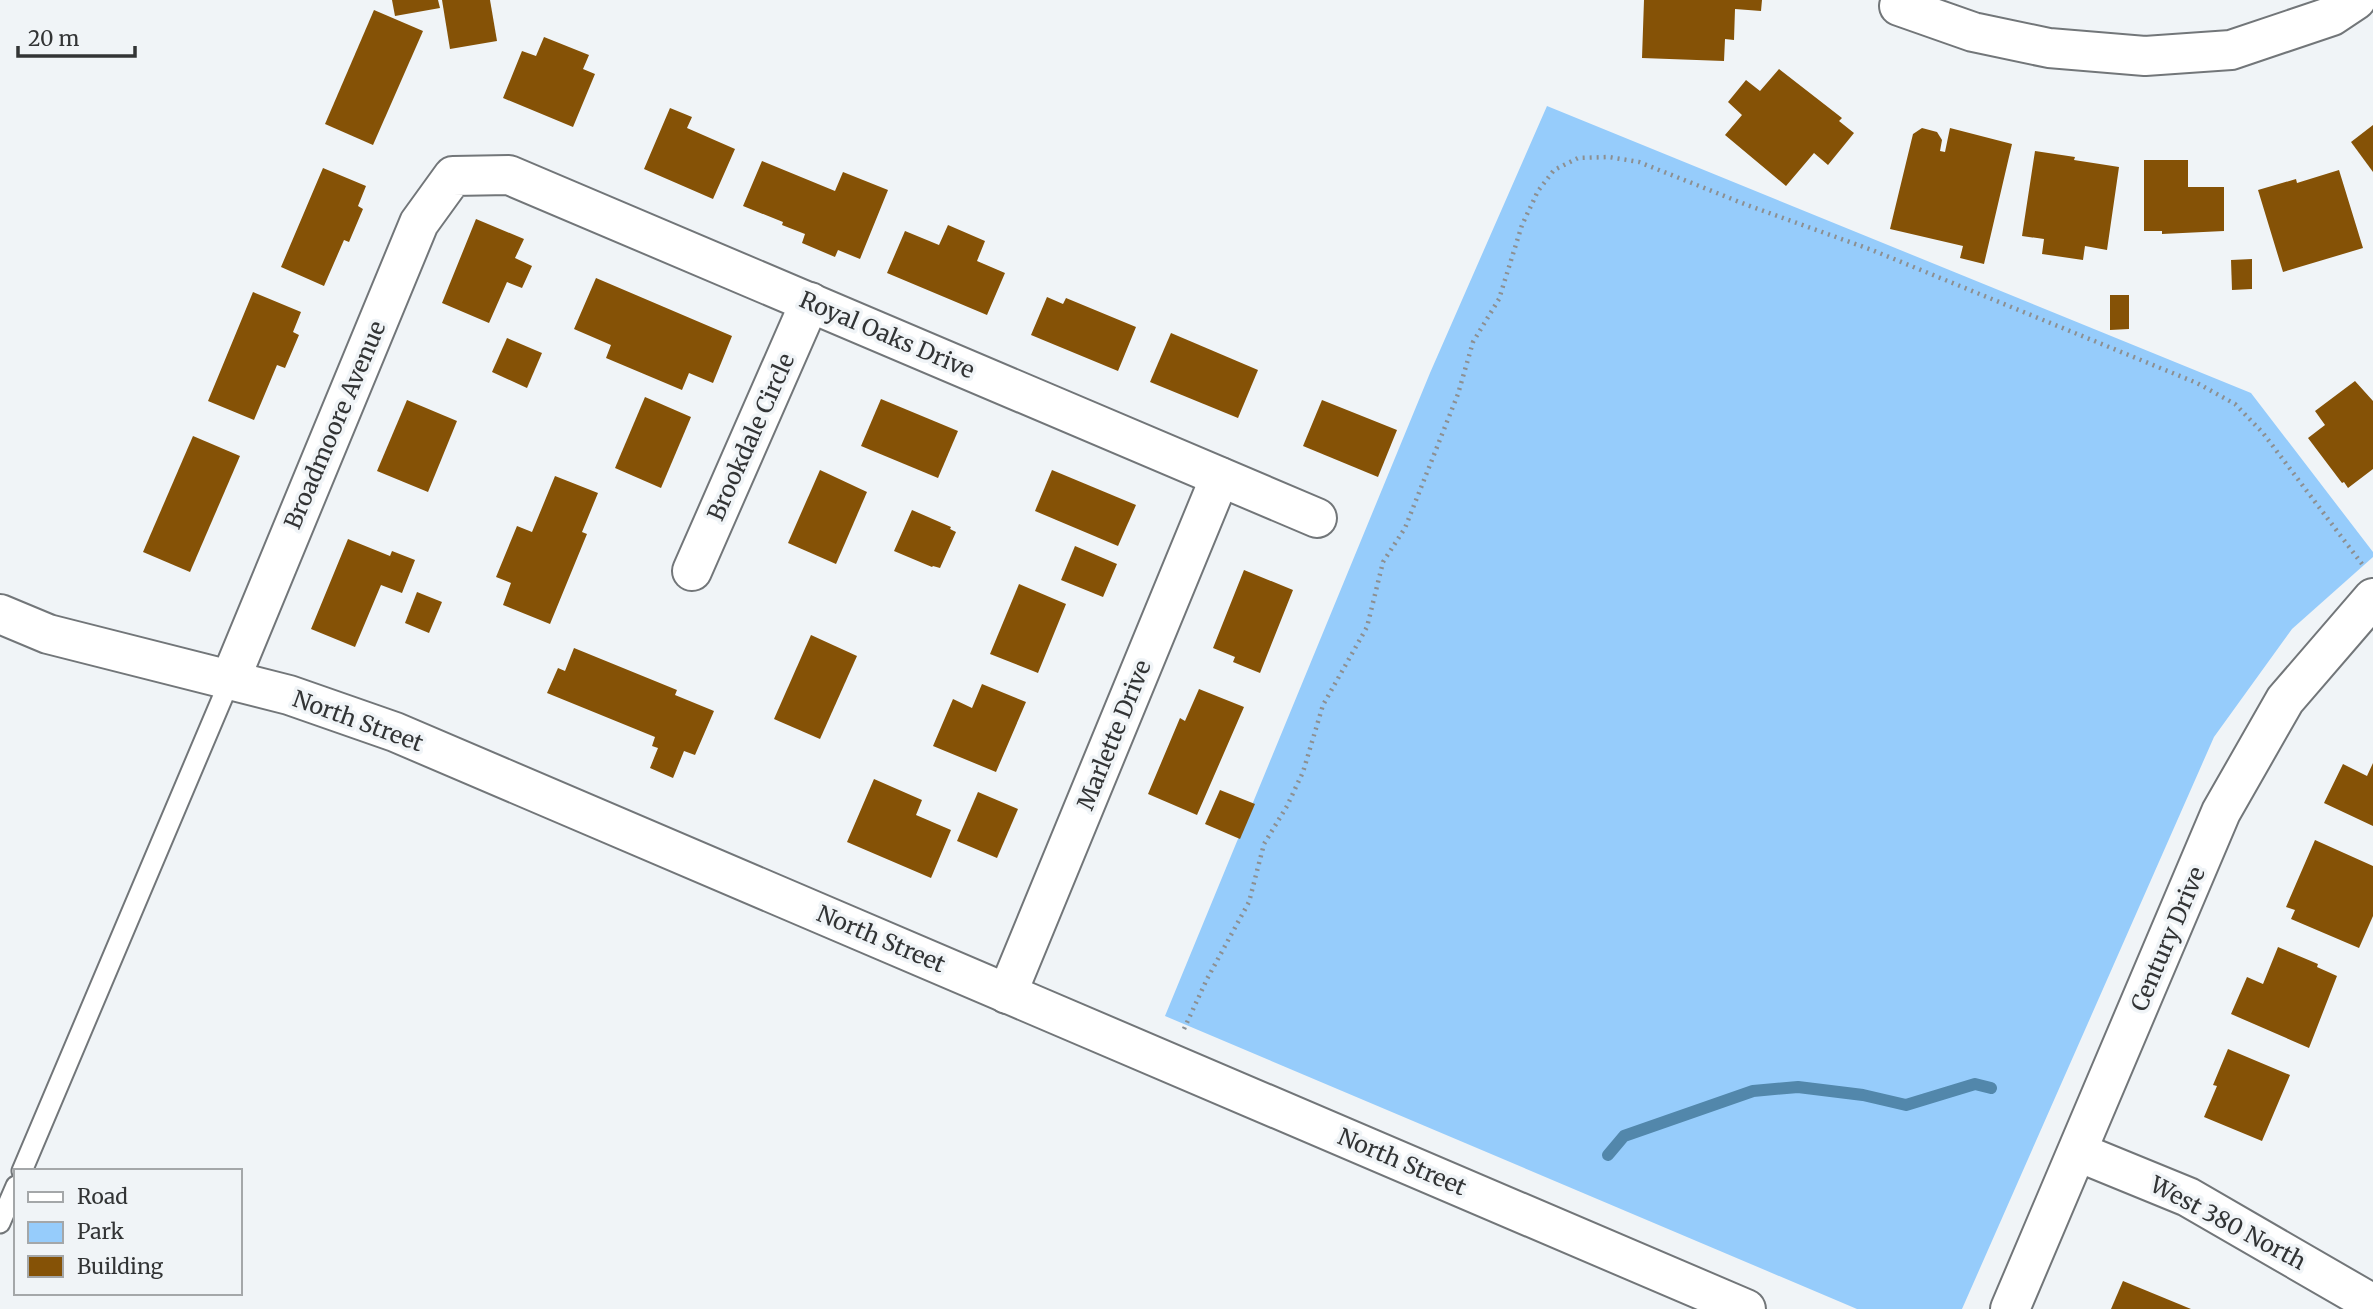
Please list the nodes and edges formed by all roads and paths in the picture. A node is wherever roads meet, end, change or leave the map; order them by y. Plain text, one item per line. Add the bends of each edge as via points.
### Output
1 (2356, 0) edge
2 (1901, 3) edge
3 (453, 176) joint
4 (810, 302) junction
5 (1220, 477) junction
6 (1317, 518) dead end
7 (692, 571) dead end
8 (2369, 583) edge
9 (0, 614) edge
10 (230, 680) junction
11 (1007, 993) junction
12 (1169, 1062) junction
13 (2078, 1152) junction
14 (23, 1169) edge
15 (14, 1191) edge
16 (0, 1223) edge
17 (2373, 1304) edge
18 (1746, 1309) edge
19 (2010, 1309) edge

1 - 2 street via 2332,16 2231,50 2145,56 2049,48 1973,32
3 - 4 street, Royal Oaks Drive via 509,175
3 - 10 street, Broadmoore Avenue via 419,223
4 - 5 street, Royal Oaks Drive
4 - 7 street, Brookdale Circle
5 - 6 street, Royal Oaks Drive
5 - 11 street, Marlette Drive
8 - 12 path via 2263,433 2235,404 2197,383 1872,250 1639,162 1578,158 1554,170 1522,225 1499,299 1473,342 1458,394 1405,528 1383,562 1367,627 1322,705 1303,772 1264,844 1249,902
8 - 13 street, Century Drive via 2285,700 2221,811
9 - 10 street, North Street via 48,634
10 - 11 street, North Street via 395,732
10 - 14 lane
11 - 12 street, North Street
12 - 18 street, North Street
13 - 17 street, West 380 North via 2188,1197
13 - 19 street, Century Drive
15 - 16 lane

